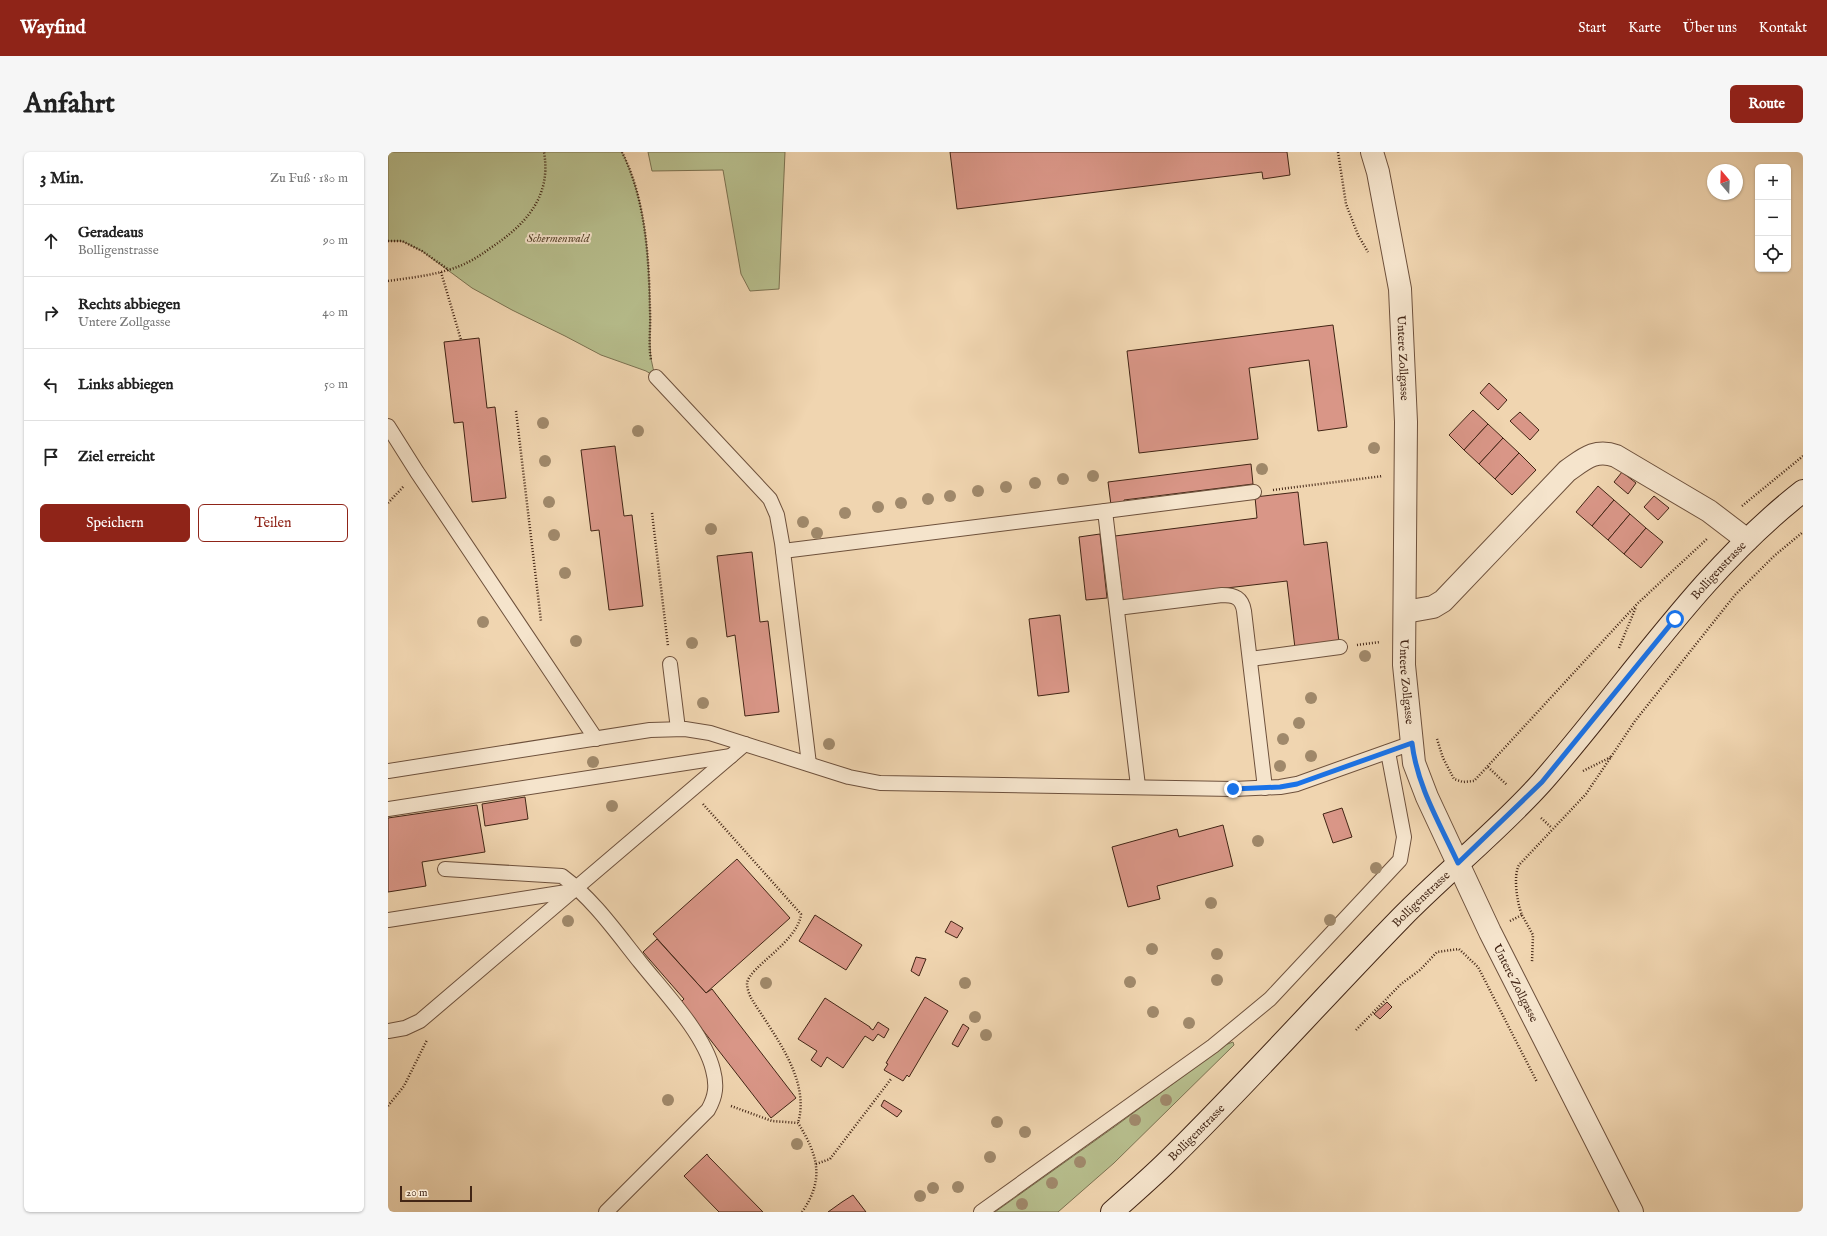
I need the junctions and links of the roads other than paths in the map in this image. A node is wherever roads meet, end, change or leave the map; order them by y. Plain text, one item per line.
1 (1372, 152) edge
2 (656, 377) road end
3 (388, 426) edge
4 (1803, 491) edge
5 (1254, 492) road end
6 (1105, 511) junction
7 (1747, 540) junction
8 (783, 551) junction
9 (1117, 608) junction
10 (1405, 612) junction
11 (1340, 647) road end
12 (1250, 659) junction
13 (670, 664) road end
14 (678, 729) junction
15 (596, 739) junction
16 (1412, 743) junction
17 (745, 744) junction
18 (1388, 752) junction
19 (731, 756) junction
20 (809, 764) junction
21 (388, 771) edge
22 (1138, 786) junction
23 (1265, 788) junction
24 (388, 809) edge
25 (1458, 863) junction
26 (445, 869) dead end
27 (576, 889) junction
28 (388, 920) edge
29 (388, 1031) edge
30 (606, 1212) edge
31 (981, 1212) edge
32 (1112, 1212) edge
33 (1632, 1212) edge

1 - 10 street, Untere Zollgasse
2 - 8 lane
3 - 15 lane
4 - 7 street, Bolligenstrasse
5 - 6 lane
6 - 8 lane
6 - 9 lane
7 - 10 street
7 - 25 street, Bolligenstrasse
8 - 20 lane
9 - 12 lane
9 - 22 lane
10 - 16 street, Untere Zollgasse
11 - 12 lane
12 - 23 lane
13 - 14 lane
14 - 15 lane
14 - 17 lane
15 - 21 lane
16 - 18 lane
16 - 25 street, Untere Zollgasse
17 - 19 lane
17 - 20 lane
18 - 23 lane
18 - 31 lane
19 - 24 lane
19 - 27 lane
20 - 22 lane
22 - 23 lane
25 - 32 street, Bolligenstrasse
25 - 33 street, Untere Zollgasse
26 - 27 lane
27 - 28 lane
27 - 29 lane
27 - 30 lane

